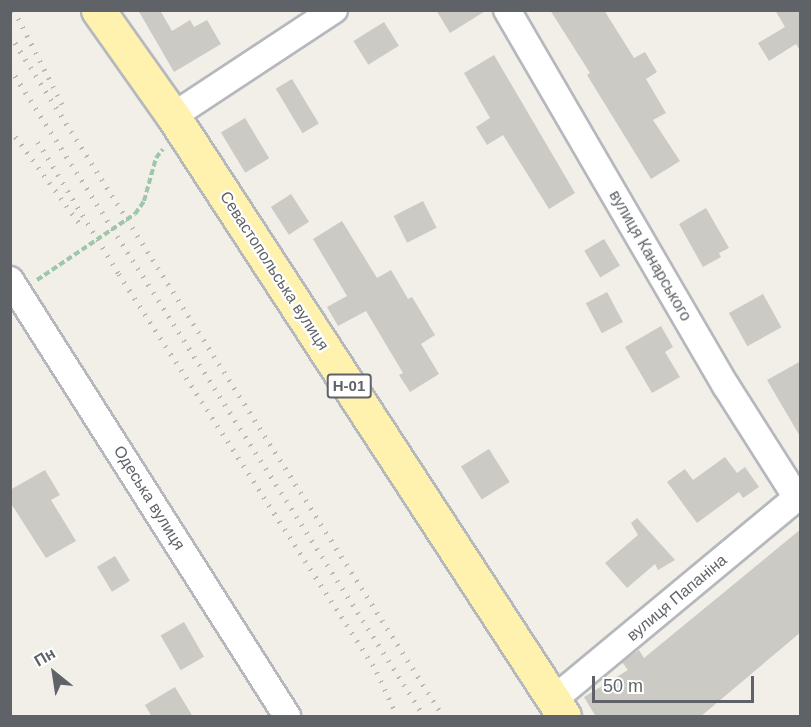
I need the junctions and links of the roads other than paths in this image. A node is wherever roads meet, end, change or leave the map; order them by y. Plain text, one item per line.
1 (98, 10) edge
2 (334, 10) edge
3 (507, 10) edge
4 (173, 116) junction
5 (13, 290) edge
6 (799, 497) edge
7 (558, 708) edge
8 (287, 717) edge

1 - 4 main road, Севастопольська вулиця / Н-01
2 - 4 street
3 - 6 street, вулиця Канарського
4 - 7 main road, Севастопольська вулиця / Н-01
5 - 8 street, Одеська вулиця
6 - 7 street, вулиця Папаніна

